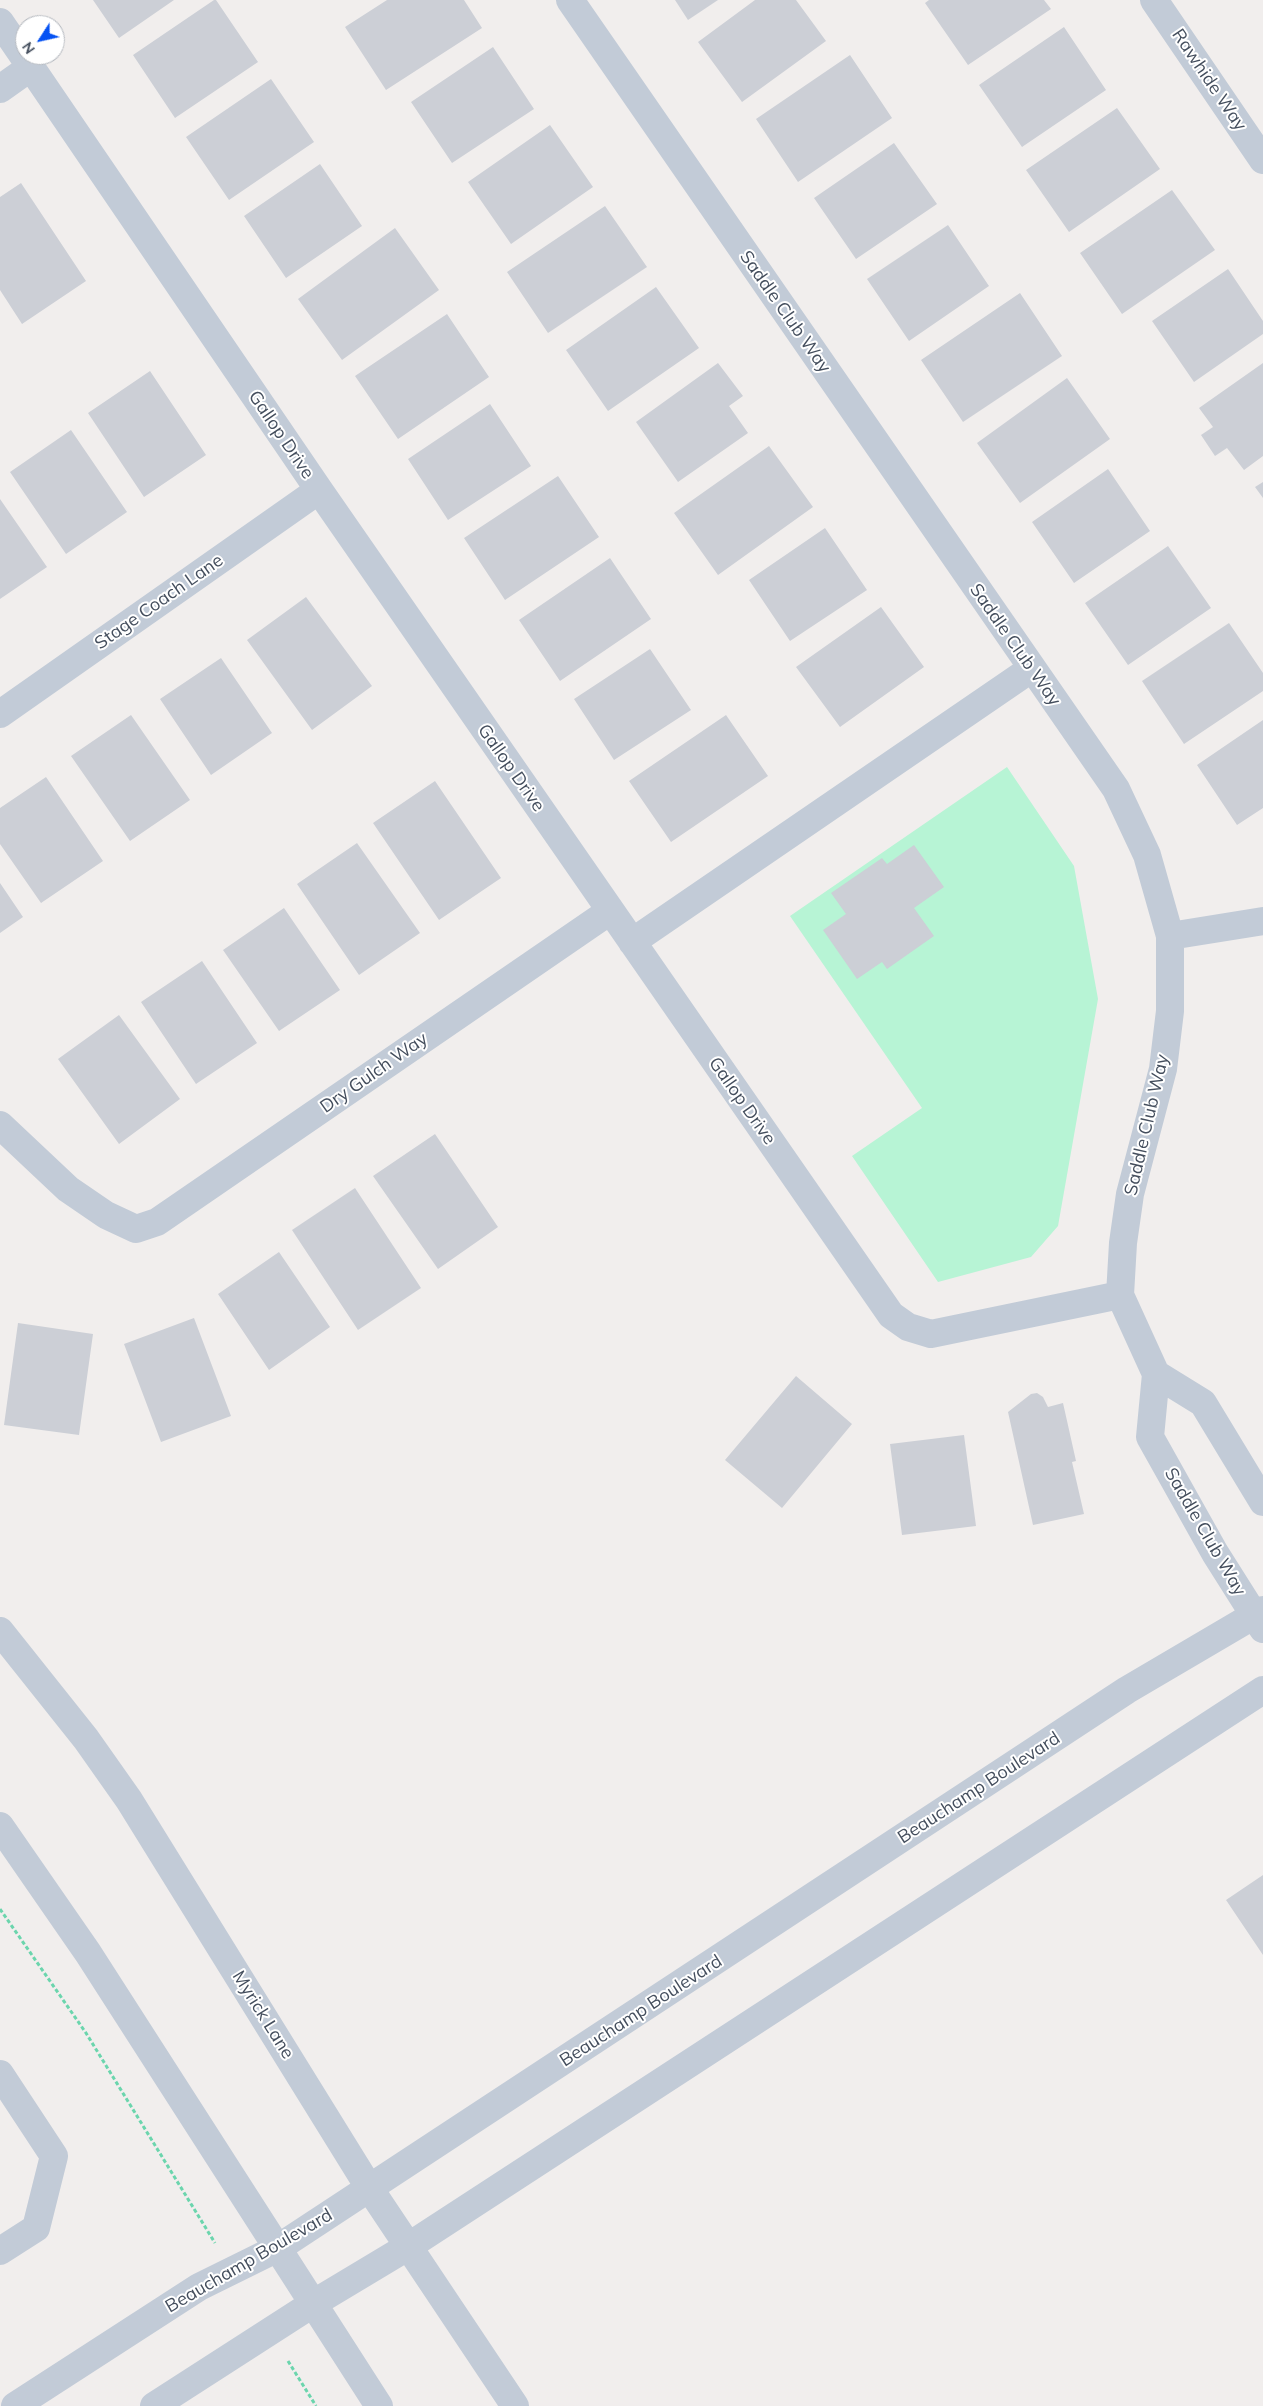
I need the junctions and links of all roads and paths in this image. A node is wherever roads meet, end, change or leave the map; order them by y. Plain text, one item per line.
1 (570, 0) edge
2 (1154, 0) edge
3 (0, 22) edge
4 (31, 67) junction
5 (0, 89) edge
6 (1263, 160) edge
7 (318, 490) junction
8 (1031, 669) junction
9 (0, 714) edge
10 (610, 911) junction
11 (1263, 921) edge
12 (1170, 936) junction
13 (632, 942) junction
14 (0, 1125) edge
15 (1120, 1295) junction
16 (1156, 1374) junction
17 (1263, 1502) edge
18 (1260, 1618) edge
19 (0, 1631) edge
20 (1263, 1690) edge
21 (0, 1826) edge
22 (0, 1909) edge
23 (0, 2074) edge
24 (370, 2189) junction
25 (409, 2246) junction
26 (278, 2248) junction
27 (0, 2251) edge
28 (232, 2271) junction
29 (314, 2303) junction
30 (270, 2331) junction
31 (376, 2400) edge
32 (15, 2406) edge
33 (154, 2406) edge
34 (316, 2406) edge
35 (515, 2406) edge

1 - 8 street, Saddle Club Way
2 - 6 street, Rawhide Way
3 - 4 street, Gallop Drive
4 - 5 street
4 - 7 street, Gallop Drive
7 - 9 street, Stage Coach Lane
7 - 10 street, Gallop Drive
8 - 12 street, Saddle Club Way
8 - 13 street
10 - 13 street, Gallop Drive
10 - 14 street, Dry Gulch Way
11 - 12 street
12 - 15 street, Saddle Club Way
13 - 15 street, Gallop Drive
15 - 16 street, Saddle Club Way
16 - 17 street
16 - 18 street, Saddle Club Way
18 - 24 street, Beauchamp Boulevard
19 - 24 street, Myrick Lane
20 - 25 street
21 - 26 street
22 - 28 path
23 - 27 street
24 - 25 street, Myrick Lane
24 - 26 street, Beauchamp Boulevard
25 - 29 street
25 - 35 street, Myrick Lane
26 - 28 street, Beauchamp Boulevard
26 - 29 street
28 - 32 street, Beauchamp Boulevard
29 - 30 street
29 - 31 street
30 - 33 street
30 - 34 path

